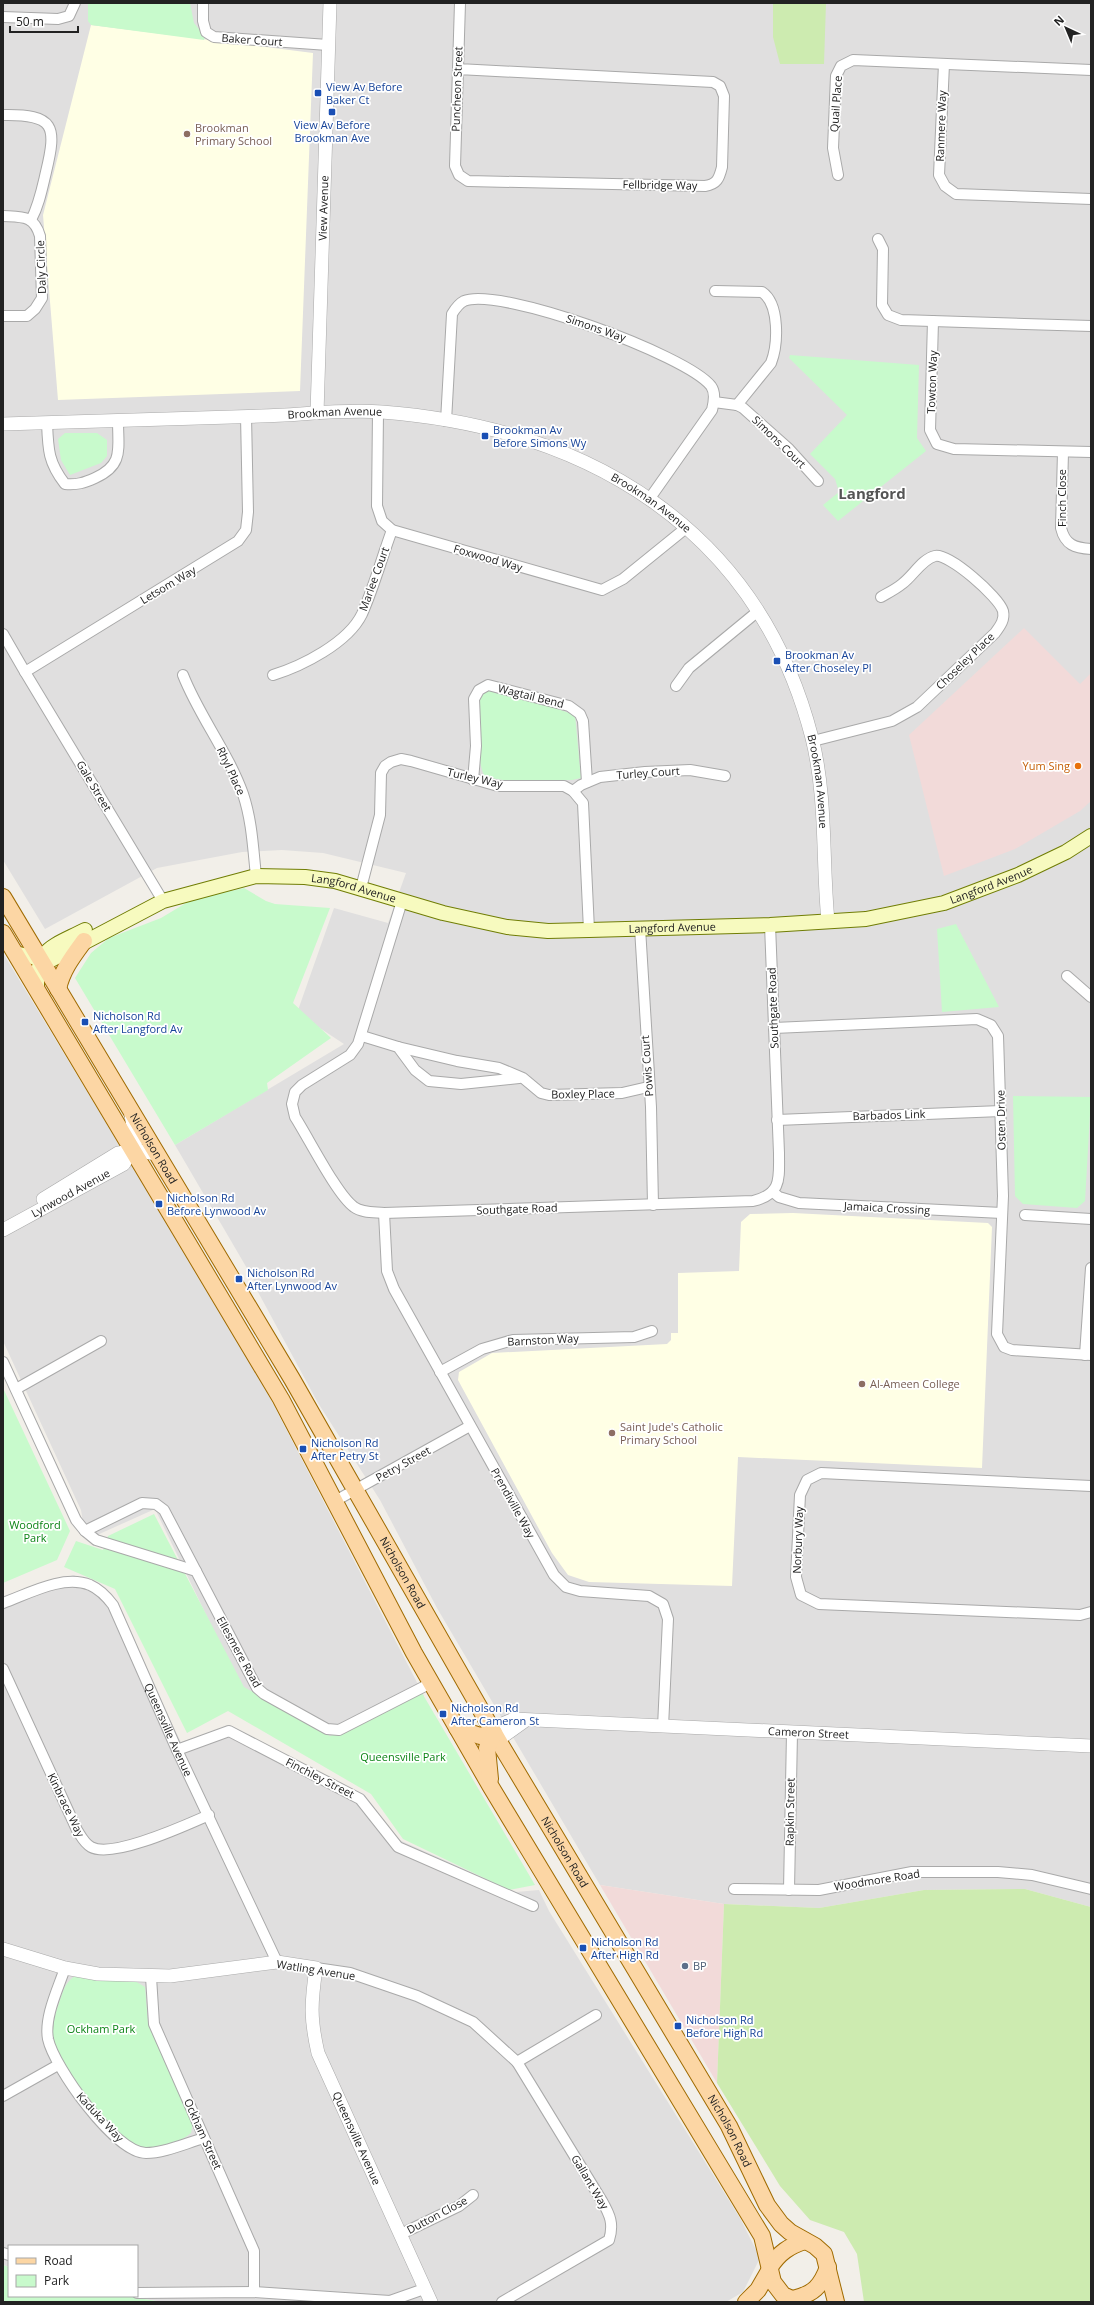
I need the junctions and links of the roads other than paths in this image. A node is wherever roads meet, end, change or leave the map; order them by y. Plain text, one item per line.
1 (75, 3) edge
2 (203, 3) edge
3 (330, 3) edge
4 (460, 3) edge
5 (3, 17) edge
6 (328, 44) junction
7 (944, 64) junction
8 (458, 69) junction
9 (1091, 70) edge
10 (3, 114) edge
11 (459, 175) joint
12 (838, 175) dead end
13 (1091, 199) edge
14 (3, 216) edge
15 (31, 220) junction
16 (878, 239) dead end
17 (715, 291) dead end
18 (3, 316) edge
19 (934, 321) junction
20 (1091, 326) edge
21 (714, 402) junction
22 (737, 404) junction
23 (378, 412) junction
24 (317, 413) junction
25 (246, 416) junction
26 (118, 421) junction
27 (446, 421) junction
28 (47, 422) junction
29 (3, 424) edge
30 (1063, 452) junction
31 (1091, 452) edge
32 (818, 481) dead end
33 (650, 498) junction
34 (686, 528) junction
35 (392, 530) junction
36 (1091, 549) edge
37 (881, 597) dead end
38 (757, 612) junction
39 (3, 634) edge
40 (25, 672) junction
41 (183, 674) dead end
42 (273, 675) dead end
43 (676, 686) dead end
44 (813, 741) junction
45 (725, 776) dead end
46 (474, 780) junction
47 (587, 782) junction
48 (573, 790) junction
49 (1091, 836) edge
50 (249, 876) junction
51 (361, 888) junction
52 (3, 897) edge
53 (161, 897) junction
54 (402, 901) junction
55 (828, 921) junction
56 (770, 925) junction
57 (640, 928) junction
58 (589, 930) junction
59 (3, 933) edge
60 (84, 941) junction
61 (15, 953) junction
62 (40, 960) junction
63 (1067, 976) dead end
64 (58, 989) junction
65 (37, 990) junction
66 (1091, 997) edge
67 (774, 1028) junction
68 (362, 1036) junction
69 (398, 1046) junction
70 (523, 1078) junction
71 (648, 1087) junction
72 (128, 1106) junction
73 (1001, 1110) junction
74 (777, 1120) junction
75 (133, 1150) junction
76 (157, 1154) junction
77 (774, 1192) junction
78 (653, 1205) junction
79 (384, 1212) junction
80 (1002, 1213) junction
81 (1024, 1215) dead end
82 (1091, 1219) edge
83 (3, 1220) edge
84 (3, 1230) edge
85 (1091, 1268) edge
86 (652, 1331) dead end
87 (101, 1341) dead end
88 (1088, 1355) edge
89 (3, 1362) edge
90 (440, 1372) junction
91 (16, 1389) junction
92 (470, 1426) junction
93 (1091, 1486) edge
94 (356, 1490) junction
95 (335, 1501) junction
96 (85, 1531) junction
97 (196, 1571) junction
98 (3, 1602) edge
99 (1091, 1612) edge
100 (3, 1669) edge
101 (431, 1683) junction
102 (663, 1727) junction
103 (457, 1728) junction
104 (494, 1733) junction
105 (792, 1733) junction
106 (1091, 1746) edge
107 (178, 1750) junction
108 (491, 1786) junction
109 (209, 1815) junction
110 (734, 1889) dead end
111 (1091, 1889) edge
112 (789, 1890) junction
113 (533, 1906) dead end
114 (3, 1949) edge
115 (277, 1962) junction
116 (65, 1968) junction
117 (316, 1968) junction
118 (151, 1977) junction
119 (596, 2015) dead end
120 (517, 2062) junction
121 (58, 2065) junction
122 (3, 2096) edge
123 (204, 2138) junction
124 (473, 2196) dead end
125 (401, 2234) junction
126 (805, 2241) junction
127 (828, 2267) junction
128 (770, 2269) junction
129 (424, 2289) junction
130 (254, 2292) junction
131 (138, 2293) edge
132 (792, 2301) edge
133 (431, 2302) edge
134 (502, 2302) edge
135 (746, 2302) edge
136 (836, 2302) edge

1 - 5 street
2 - 6 street, Baker Court
3 - 6 street, View Avenue
4 - 8 street, Puncheon Street
6 - 24 street, View Avenue
7 - 9 street
7 - 12 street, Quail Place
7 - 13 street, Ranmere Way
8 - 11 street, Puncheon Street
8 - 11 street, Fellbridge Way
10 - 15 street
14 - 15 street
15 - 18 street, Daly Circle
16 - 19 street
17 - 22 street
19 - 20 street
19 - 30 street, Towton Way
21 - 22 street
21 - 27 street, Simons Way
21 - 33 street
22 - 32 street, Simons Court
23 - 24 street, Brookman Avenue
23 - 27 street, Brookman Avenue
23 - 35 street
24 - 25 street, Brookman Avenue
25 - 26 street, Brookman Avenue
25 - 40 street, Letsom Way
26 - 28 street, Brookman Avenue
26 - 28 street
27 - 33 street, Brookman Avenue
28 - 29 street, Brookman Avenue
30 - 31 street, Towton Way
30 - 36 street, Finch Close
33 - 34 street, Brookman Avenue
34 - 35 street, Foxwood Way
34 - 38 street, Brookman Avenue
35 - 42 street, Marlee Court
37 - 44 street, Choseley Place
38 - 43 street
38 - 44 street, Brookman Avenue
39 - 40 street
40 - 53 street, Gale Street
41 - 50 street, Rhyl Place
44 - 55 street, Brookman Avenue
45 - 47 street, Turley Court
46 - 47 street, Wagtail Bend
46 - 48 street, Turley Way
46 - 51 street, Turley Way
47 - 48 street, Turley Court
48 - 58 street
49 - 55 main road, Langford Avenue
50 - 51 main road, Langford Avenue
50 - 53 main road, Langford Avenue
51 - 54 main road, Langford Avenue
52 - 62 main road, Nicholson Road
53 - 60 main road, Langford Avenue
53 - 62 main road, Langford Avenue
54 - 58 main road, Langford Avenue
54 - 68 street, Southgate Road
55 - 56 main road, Langford Avenue
56 - 57 main road, Langford Avenue
56 - 67 street, Southgate Road
57 - 58 main road, Langford Avenue
57 - 71 street, Powis Court
59 - 61 main road, Nicholson Road
60 - 62 main road, Langford Avenue
60 - 64 main road
61 - 62 main road, Langford Avenue
61 - 65 main road, Nicholson Road
62 - 64 main road, Nicholson Road
62 - 65 main road
63 - 66 street
64 - 72 main road, Nicholson Road
65 - 75 main road, Nicholson Road
67 - 73 street, Osten Drive
67 - 74 street, Southgate Road
68 - 69 street, Boxley Place
68 - 79 street, Southgate Road
69 - 70 street, Boxley Place
69 - 70 street
70 - 71 street, Boxley Place
71 - 78 street, Powis Court
72 - 75 street
72 - 76 main road, Nicholson Road
73 - 74 street, Barbados Link
73 - 80 street, Osten Drive
74 - 77 street, Southgate Road
75 - 76 street, Lynwood Avenue
75 - 83 street, Lynwood Avenue
75 - 84 street, Lynwood Avenue
75 - 95 main road, Nicholson Road
76 - 94 main road, Nicholson Road
77 - 78 street, Southgate Road
77 - 80 street, Jamaica Crossing
78 - 79 street, Southgate Road
79 - 90 street, Prendiville Way
80 - 88 street, Osten Drive
81 - 82 street
85 - 88 street
86 - 90 street, Barnston Way
87 - 91 street
89 - 91 street
90 - 92 street, Prendiville Way
91 - 96 street
92 - 94 street, Petry Street
92 - 102 street, Prendiville Way
93 - 99 street, Norbury Way
94 - 95 street, Petry Street
94 - 104 main road, Nicholson Road
95 - 101 main road, Nicholson Road
96 - 97 street
96 - 97 street, Ellesmere Road
97 - 101 street, Ellesmere Road
98 - 107 street, Queensville Avenue
100 - 109 street, Kinbrace Way
101 - 103 main road, Nicholson Road
102 - 104 street, Cameron Street
102 - 105 street, Cameron Street
103 - 104 main road
103 - 108 main road, Nicholson Road
104 - 108 main road
104 - 126 main road, Nicholson Road
105 - 106 street, Cameron Street
105 - 112 street, Rapkin Street
107 - 109 street, Queensville Avenue
107 - 113 street, Finchley Street
108 - 128 main road, Nicholson Road
109 - 115 street, Queensville Avenue
110 - 112 street, Woodmore Road
111 - 112 street, Woodmore Road
114 - 116 street, Watling Avenue
115 - 117 street, Watling Avenue
115 - 118 street, Watling Avenue
116 - 118 street, Watling Avenue
116 - 121 street, Kaduka Way
117 - 120 street, Watling Avenue
117 - 125 street, Queensville Avenue
118 - 123 street, Ockham Street
119 - 120 street
120 - 134 street, Gallant Way
121 - 122 street
121 - 123 street, Kaduka Way
123 - 130 street, Ockham Street
124 - 125 street, Dutton Close
125 - 129 street, Queensville Avenue
126 - 127 main road, Nicholson Road
126 - 128 main road
127 - 132 main road, Nicholson Road
127 - 136 main road, Nicholson Road
128 - 132 main road, Nicholson Road
128 - 135 main road
129 - 130 street
129 - 133 street, Queensville Avenue
130 - 131 street

